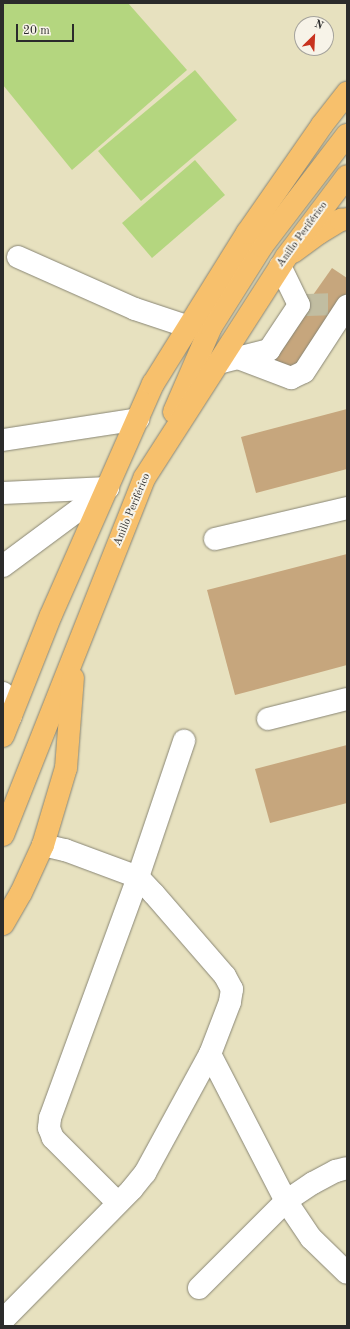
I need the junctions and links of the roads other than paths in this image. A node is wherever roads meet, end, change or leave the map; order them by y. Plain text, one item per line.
1 (347, 93) edge
2 (347, 135) edge
3 (347, 176) edge
4 (347, 219) edge
5 (18, 257) dead end
6 (283, 262) junction
7 (344, 304) edge
8 (189, 327) junction
9 (228, 360) junction
10 (138, 419) junction
11 (3, 440) edge
12 (145, 477) junction
13 (108, 488) junction
14 (3, 493) edge
15 (347, 508) edge
16 (215, 539) dead end
17 (3, 566) edge
18 (74, 658) junction
19 (3, 693) edge
20 (347, 699) edge
21 (11, 717) junction
22 (268, 719) dead end
23 (3, 736) edge
24 (184, 740) dead end
25 (3, 835) edge
26 (43, 845) junction
27 (138, 878) junction
28 (3, 924) edge
29 (210, 1054) junction
30 (347, 1168) edge
31 (286, 1201) junction
32 (117, 1202) junction
33 (347, 1273) edge
34 (199, 1288) dead end
35 (4, 1318) dead end

1 - 8 main road
2 - 12 main road
3 - 6 main road, Anillo Periférico
4 - 6 main road
5 - 8 street
6 - 9 main road, Anillo Periférico
6 - 9 street
7 - 9 street
8 - 10 main road
9 - 12 main road, Anillo Periférico
10 - 11 street
10 - 13 main road
12 - 18 main road, Anillo Periférico
13 - 14 street
13 - 17 street
13 - 21 main road
15 - 16 street
18 - 25 main road, Anillo Periférico
18 - 26 main road
19 - 21 street
20 - 22 street
21 - 23 main road
24 - 27 street
26 - 27 street
26 - 28 main road
27 - 29 street
27 - 32 street
29 - 31 street
29 - 32 street
30 - 31 street
31 - 33 street
31 - 34 street
32 - 35 street

